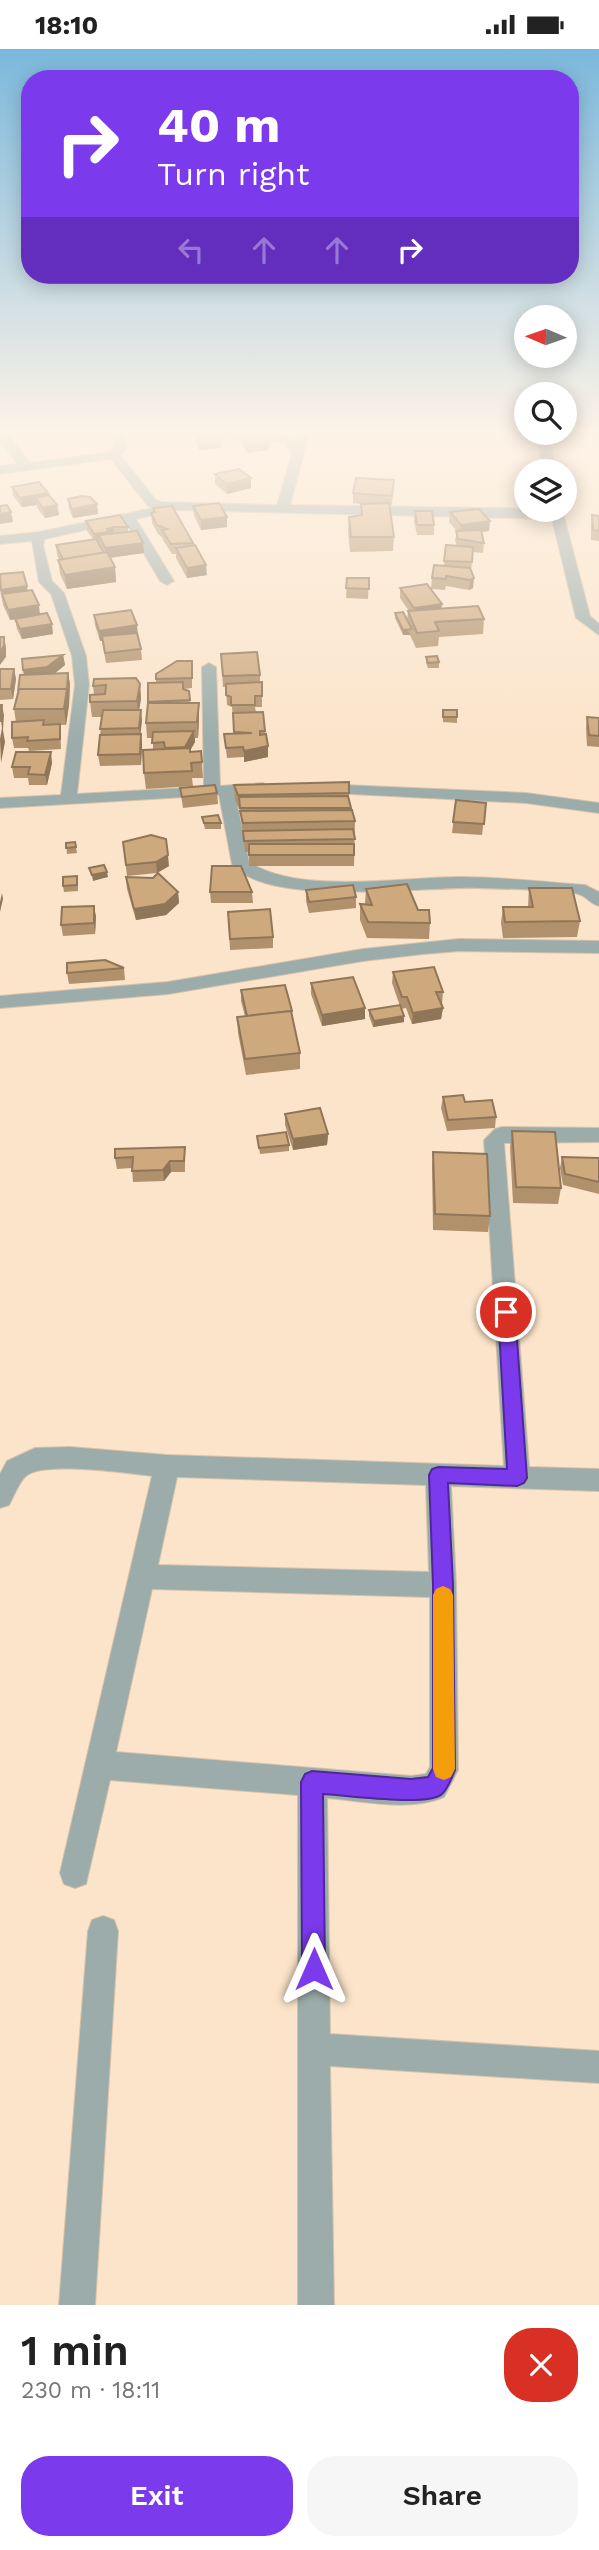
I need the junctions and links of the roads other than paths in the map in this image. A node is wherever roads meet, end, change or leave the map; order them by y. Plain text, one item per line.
1 (51, 533) edge
2 (138, 533) edge
3 (562, 533) edge
4 (38, 536) junction
5 (0, 540) edge
6 (167, 581) dead end
7 (599, 631) edge
8 (209, 667) dead end
9 (276, 789) edge
10 (301, 789) edge
11 (219, 790) junction
12 (68, 800) junction
13 (0, 803) edge
14 (599, 808) edge
15 (599, 901) edge
16 (599, 947) edge
17 (0, 1002) edge
18 (599, 1135) edge
19 (167, 1466) junction
20 (438, 1475) junction
21 (517, 1478) junction
22 (599, 1480) edge
23 (0, 1497) edge
24 (142, 1577) junction
25 (443, 1585) junction
26 (99, 1765) junction
27 (312, 1782) junction
28 (75, 1873) dead end
29 (103, 1931) dead end
30 (314, 2049) junction
31 (599, 2067) edge
32 (77, 2305) edge
33 (316, 2305) edge

1 - 4 street
2 - 6 street
3 - 7 street
4 - 5 street
4 - 12 street
8 - 11 street
9 - 11 street
10 - 14 street
11 - 12 street
11 - 15 street
12 - 13 street
16 - 17 street
18 - 21 street
19 - 20 street
19 - 23 street
19 - 24 street
20 - 21 street
20 - 25 street
21 - 22 street
24 - 25 street
24 - 26 street
25 - 27 street
26 - 27 street
26 - 28 street
27 - 30 street
29 - 32 street
30 - 31 street
30 - 33 street

